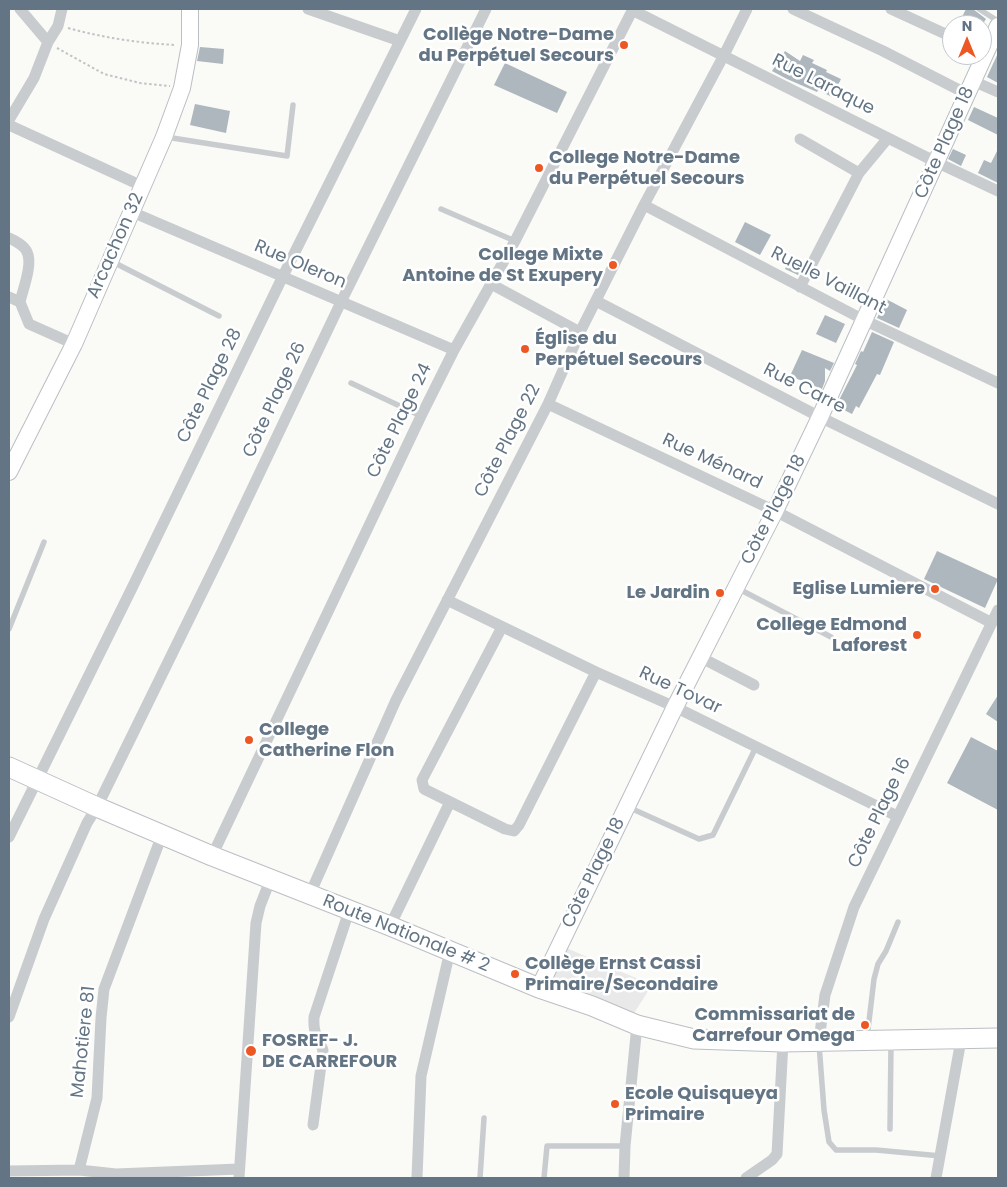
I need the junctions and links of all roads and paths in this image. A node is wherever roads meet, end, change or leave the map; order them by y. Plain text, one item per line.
1 (20, 9) edge
2 (62, 9) edge
3 (190, 9) edge
4 (308, 9) edge
5 (416, 9) edge
6 (486, 9) edge
7 (747, 9) edge
8 (793, 9) edge
9 (891, 9) edge
10 (979, 9) edge
11 (633, 10) edge
12 (998, 21) edge
13 (58, 26) junction
14 (998, 26) edge
15 (942, 32) edge
16 (992, 37) edge
17 (400, 41) junction
18 (48, 42) junction
19 (190, 45) junction
20 (724, 55) junction
21 (979, 65) edge
22 (970, 87) junction
23 (182, 88) junction
24 (998, 92) edge
25 (293, 105) dead end
26 (9, 120) edge
27 (9, 125) edge
28 (164, 137) junction
29 (888, 138) junction
30 (800, 139) dead end
31 (936, 162) junction
32 (858, 173) junction
33 (142, 186) junction
34 (998, 191) edge
35 (644, 205) junction
36 (441, 209) dead end
37 (132, 212) junction
38 (9, 238) edge
39 (515, 241) junction
40 (109, 260) junction
41 (283, 276) junction
42 (491, 284) junction
43 (800, 287) junction
44 (14, 299) edge
45 (596, 301) junction
46 (342, 302) junction
47 (219, 316) dead end
48 (864, 320) junction
49 (580, 332) junction
50 (74, 344) junction
51 (454, 350) junction
52 (351, 383) dead end
53 (998, 383) edge
54 (548, 404) junction
55 (421, 416) junction
56 (820, 417) junction
57 (13, 454) edge
58 (9, 472) edge
59 (998, 504) edge
60 (775, 511) junction
61 (44, 542) dead end
62 (735, 586) junction
63 (446, 600) junction
64 (998, 610) edge
65 (992, 623) junction
66 (502, 627) junction
67 (9, 629) edge
68 (831, 637) dead end
69 (700, 657) junction
70 (596, 672) junction
71 (754, 685) dead end
72 (675, 707) junction
73 (756, 747) junction
74 (9, 767) edge
75 (37, 779) junction
76 (450, 802) junction
77 (626, 806) junction
78 (97, 807) junction
79 (897, 816) junction
80 (162, 835) junction
81 (9, 837) edge
82 (212, 856) junction
83 (271, 878) junction
84 (310, 894) junction
85 (349, 911) junction
86 (898, 922) dead end
87 (390, 926) junction
88 (450, 951) junction
89 (538, 988) junction
90 (9, 1017) edge
91 (638, 1025) junction
92 (998, 1038) edge
93 (867, 1040) junction
94 (891, 1040) junction
95 (960, 1040) junction
96 (819, 1041) junction
97 (783, 1042) junction
98 (484, 1118) dead end
99 (313, 1125) dead end
100 (890, 1129) dead end
101 (625, 1146) junction
102 (941, 1156) junction
103 (79, 1170) junction
104 (9, 1171) edge
105 (239, 1173) edge
106 (30, 1174) edge
107 (172, 1175) edge
108 (116, 1176) edge
109 (417, 1178) edge
110 (480, 1178) edge
111 (544, 1178) edge
112 (624, 1178) edge
113 (746, 1178) edge
114 (936, 1178) edge

1 - 18 street
2 - 13 street
3 - 19 street, Arcachon 32
4 - 17 street
5 - 17 street, Côte Plage 28
6 - 46 street, Côte Plage 26
7 - 20 street, Côte Plage 22
8 - 22 street
9 - 15 street
10 - 12 lane
11 - 20 street, Rue Laraque
11 - 39 street, Côte Plage 24
13 - 18 street
13 - 19 path
14 - 16 street, Côte Plage 18
17 - 41 street, Côte Plage 28
18 - 23 path
18 - 26 street
19 - 23 street, Arcachon 32
20 - 29 street, Rue Laraque
20 - 35 street, Côte Plage 22
21 - 22 street, Côte Plage 18
22 - 24 street
22 - 31 street, Côte Plage 18
23 - 28 street, Arcachon 32
25 - 28 lane
27 - 33 street
28 - 33 street, Arcachon 32
29 - 31 street, Rue Laraque
29 - 32 street
30 - 32 street
31 - 34 street, Rue Laraque
31 - 48 street, Côte Plage 18
32 - 43 street
33 - 37 street, Arcachon 32
35 - 43 street, Ruelle Vaillant
35 - 45 street, Côte Plage 22
36 - 39 lane
37 - 40 street, Arcachon 32
37 - 41 street, Rue Oleron
38 - 44 street
39 - 42 street, Côte Plage 24
40 - 47 lane
40 - 50 street, Arcachon 32
41 - 46 street, Rue Oleron
41 - 75 street, Côte Plage 28
42 - 49 street
42 - 51 street, Côte Plage 24
43 - 48 street, Ruelle Vaillant
44 - 50 street
45 - 49 street, Côte Plage 22
45 - 56 street, Rue Carre
46 - 51 street, Rue Oleron
46 - 78 street, Côte Plage 26
48 - 53 street, Ruelle Vaillant
48 - 56 street, Côte Plage 18
49 - 54 street, Côte Plage 22
50 - 57 street, Arcachon 32
51 - 55 street, Côte Plage 24
52 - 55 lane
54 - 60 street, Rue Ménard
54 - 63 street, Côte Plage 22
55 - 82 street, Côte Plage 24
56 - 59 street, Rue Carre
56 - 60 street, Côte Plage 18
57 - 58 street, Arcachon 32
60 - 62 street, Côte Plage 18
60 - 65 street, Rue Ménard
61 - 67 lane
62 - 68 lane
62 - 69 street, Côte Plage 18
63 - 66 street, Rue Tovar
63 - 84 street, Côte Plage 22
64 - 65 street, Côte Plage 16
65 - 79 street, Côte Plage 16
66 - 70 street, Rue Tovar
66 - 76 street
69 - 71 street
69 - 72 street, Côte Plage 18
70 - 72 street, Rue Tovar
70 - 76 street
72 - 73 street, Rue Tovar
72 - 77 street, Côte Plage 18
73 - 77 lane
73 - 79 street, Rue Tovar
74 - 75 main road, Route Nationale # 2
75 - 78 main road, Route Nationale # 2
75 - 81 street, Côte Plage 28
76 - 87 street
77 - 89 street, Côte Plage 18
78 - 80 main road, Route Nationale # 2
78 - 90 street, Côte Plage 26
79 - 96 street, Côte Plage 16
80 - 82 main road, Route Nationale # 2
80 - 103 street, Mahotiere 81
82 - 83 main road, Route Nationale # 2
83 - 84 main road, Route Nationale # 2
83 - 105 street
84 - 85 main road, Route Nationale # 2
85 - 87 main road, Route Nationale # 2
85 - 99 street
86 - 93 lane
87 - 88 main road, Route Nationale # 2
88 - 89 main road, Route Nationale # 2
88 - 109 street
89 - 91 main road, Route Nationale # 2
91 - 97 main road, Route Nationale # 2
91 - 101 street
92 - 95 main road, Route Nationale # 2
93 - 94 main road, Route Nationale # 2
93 - 96 main road, Route Nationale # 2
94 - 95 main road, Route Nationale # 2
94 - 100 lane
95 - 102 street
96 - 97 main road, Route Nationale # 2
96 - 102 lane
97 - 113 street
98 - 110 lane
101 - 111 lane
101 - 112 street
102 - 114 street
103 - 106 street
103 - 108 street
104 - 106 street
105 - 107 street
107 - 108 street

